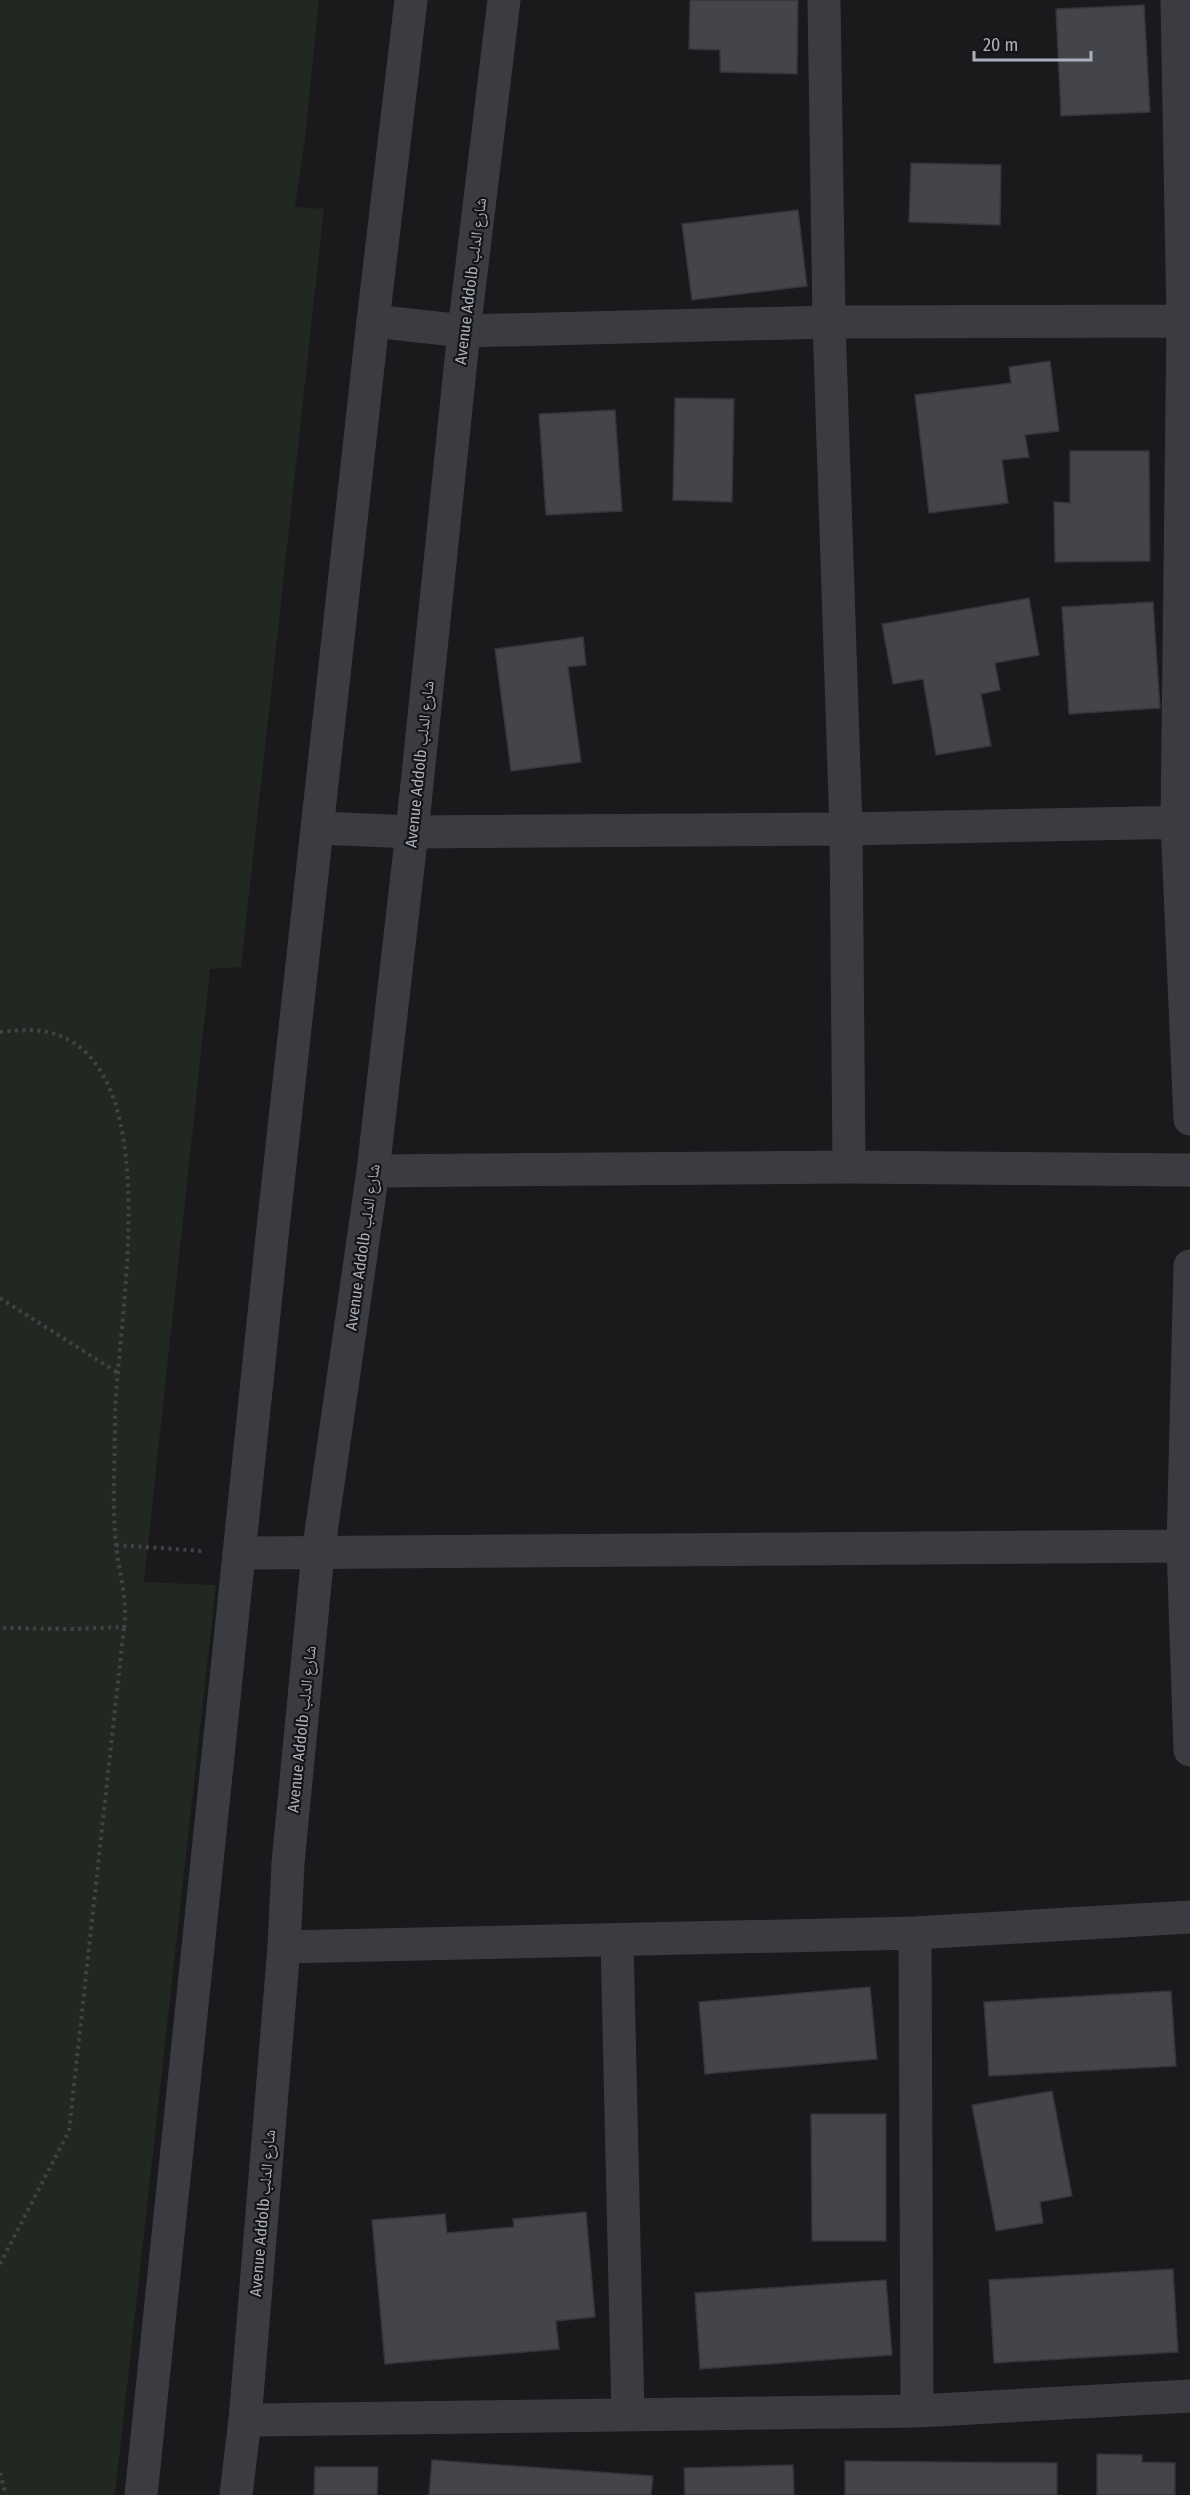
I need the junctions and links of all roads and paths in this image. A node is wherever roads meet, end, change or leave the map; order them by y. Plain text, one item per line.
1 (411, 0) edge
2 (504, 0) edge
3 (824, 0) edge
4 (1177, 0) edge
5 (373, 321) junction
6 (1186, 321) edge
7 (829, 322) junction
8 (464, 331) junction
9 (1183, 822) edge
10 (318, 828) junction
11 (846, 829) junction
12 (412, 832) junction
13 (0, 1032) edge
14 (1190, 1119) edge
15 (849, 1167) junction
16 (1190, 1170) edge
17 (374, 1171) junction
18 (1190, 1266) edge
19 (0, 1298) edge
20 (118, 1373) junction
21 (116, 1545) junction
22 (1187, 1546) edge
23 (318, 1552) junction
24 (239, 1553) junction
25 (124, 1627) junction
26 (0, 1628) edge
27 (1190, 1750) edge
28 (1190, 1917) edge
29 (915, 1933) junction
30 (617, 1940) junction
31 (284, 1947) junction
32 (0, 2264) edge
33 (1190, 2396) edge
34 (917, 2411) junction
35 (628, 2415) junction
36 (245, 2420) junction
37 (0, 2473) edge
38 (6, 2495) edge
39 (141, 2495) edge
40 (236, 2495) edge

1 - 5 street
2 - 8 street, Avenue Addolb شارع الدلب
3 - 7 street
4 - 6 street
5 - 8 street
5 - 10 street
6 - 7 street
6 - 9 street
7 - 8 street
7 - 11 street
8 - 12 street, Avenue Addolb شارع الدلب
9 - 11 street
9 - 14 street
10 - 12 street
10 - 24 street
11 - 12 street
11 - 15 street
12 - 17 street, Avenue Addolb شارع الدلب
13 - 20 path
15 - 16 street
15 - 17 street
17 - 23 street, Avenue Addolb شارع الدلب
18 - 22 street
19 - 20 path
20 - 21 path
21 - 24 path
21 - 25 path
22 - 23 street
22 - 27 street
23 - 24 street
23 - 31 street, Avenue Addolb شارع الدلب
24 - 39 street
25 - 26 path
25 - 32 path
28 - 29 street
29 - 30 street
29 - 34 street
30 - 31 street
30 - 35 street
31 - 36 street, Avenue Addolb شارع الدلب
33 - 34 street
34 - 35 street
35 - 36 street
36 - 40 street, Avenue Addolb شارع الدلب
37 - 38 path

